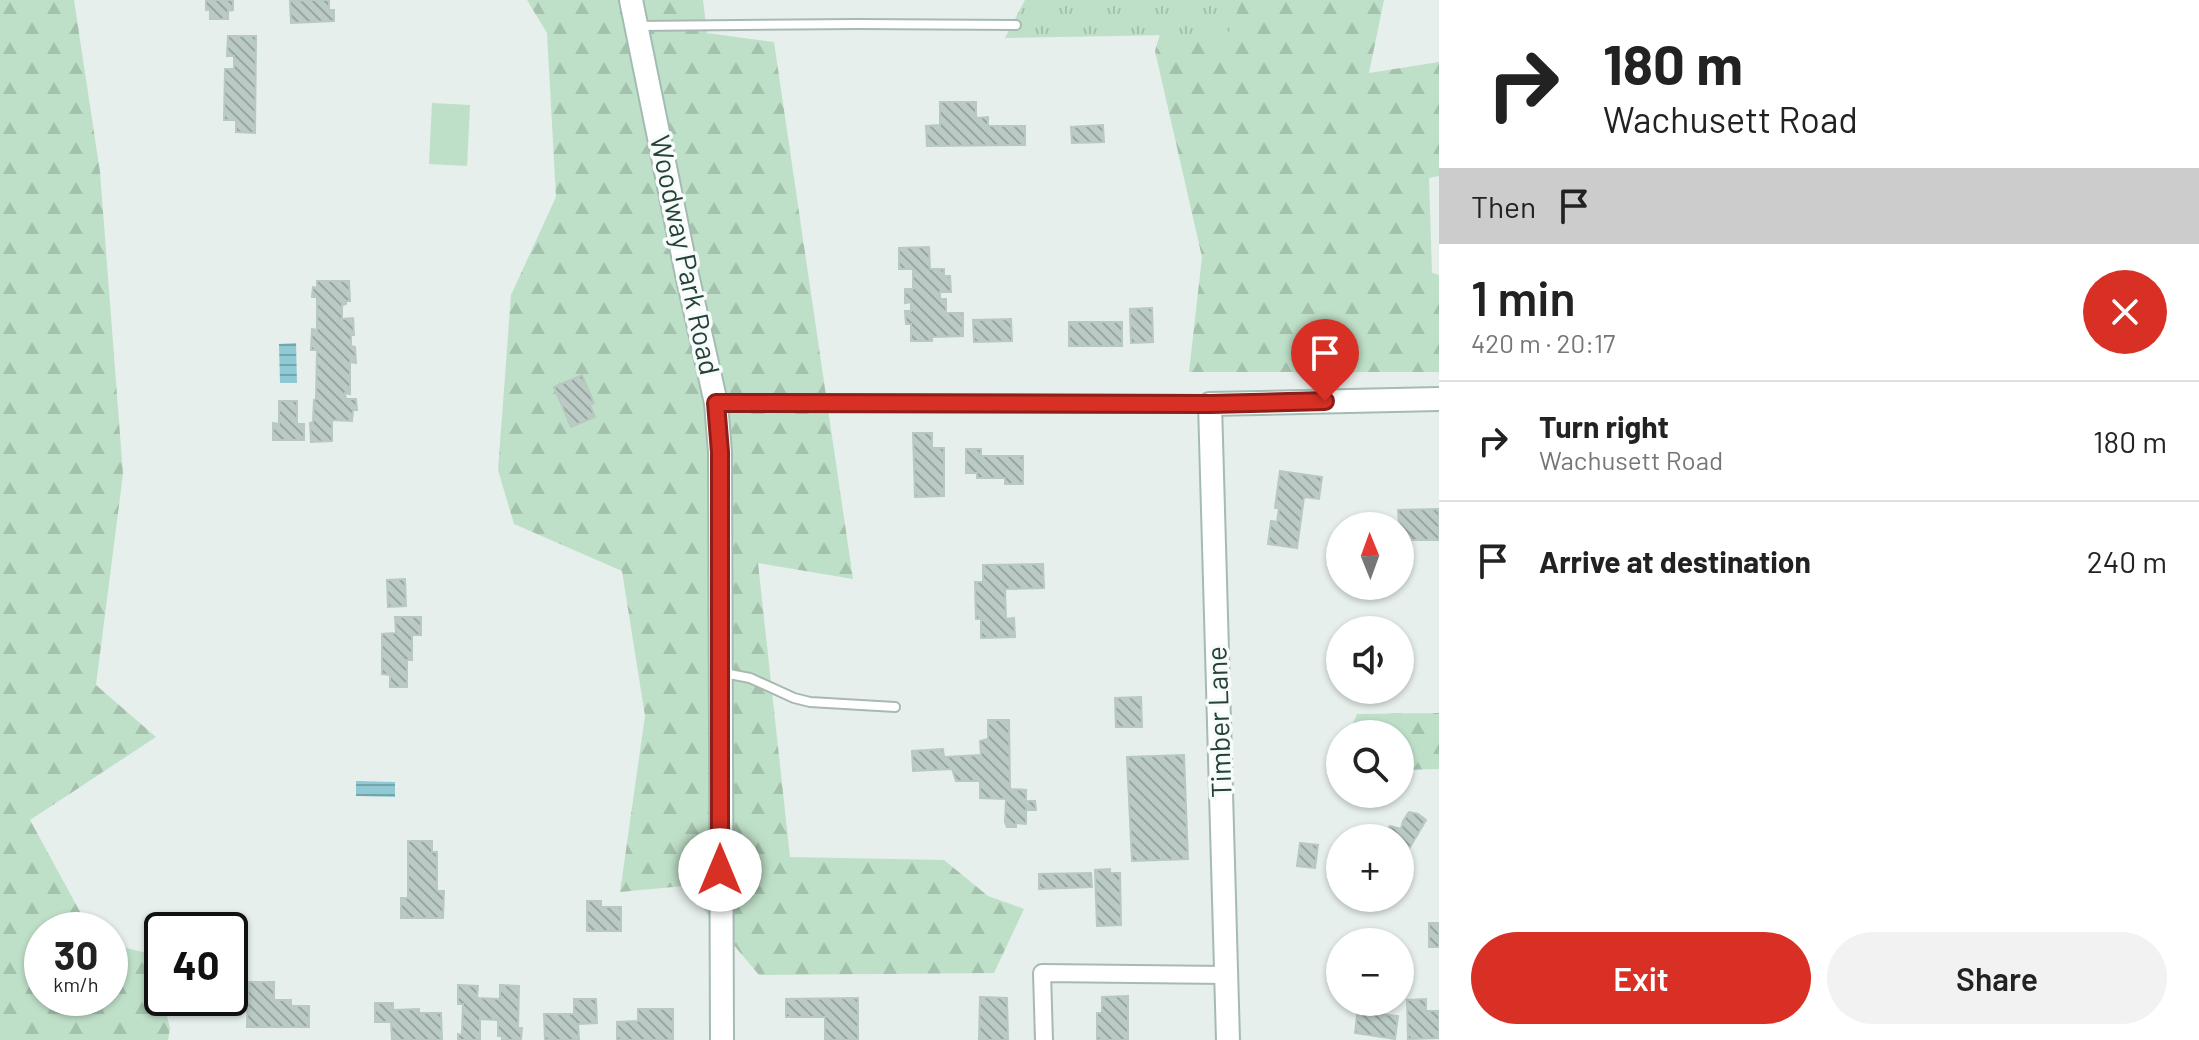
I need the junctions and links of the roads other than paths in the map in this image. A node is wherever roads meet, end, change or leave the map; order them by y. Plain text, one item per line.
1 (631, 0) edge
2 (1016, 25) dead end
3 (636, 26) junction
4 (1439, 399) edge
5 (716, 403) junction
6 (1210, 404) junction
7 (720, 672) junction
8 (895, 707) dead end
9 (1226, 975) junction
10 (722, 1040) edge
11 (1044, 1040) edge
12 (1228, 1040) edge

1 - 3 street, Woodway Park Road
2 - 3 lane
3 - 5 street, Woodway Park Road
4 - 6 street
5 - 6 street
5 - 7 street, Woodway Park Road
6 - 9 street, Timber Lane
7 - 8 lane
7 - 10 street, Woodway Park Road
9 - 11 street
9 - 12 street, Timber Lane

